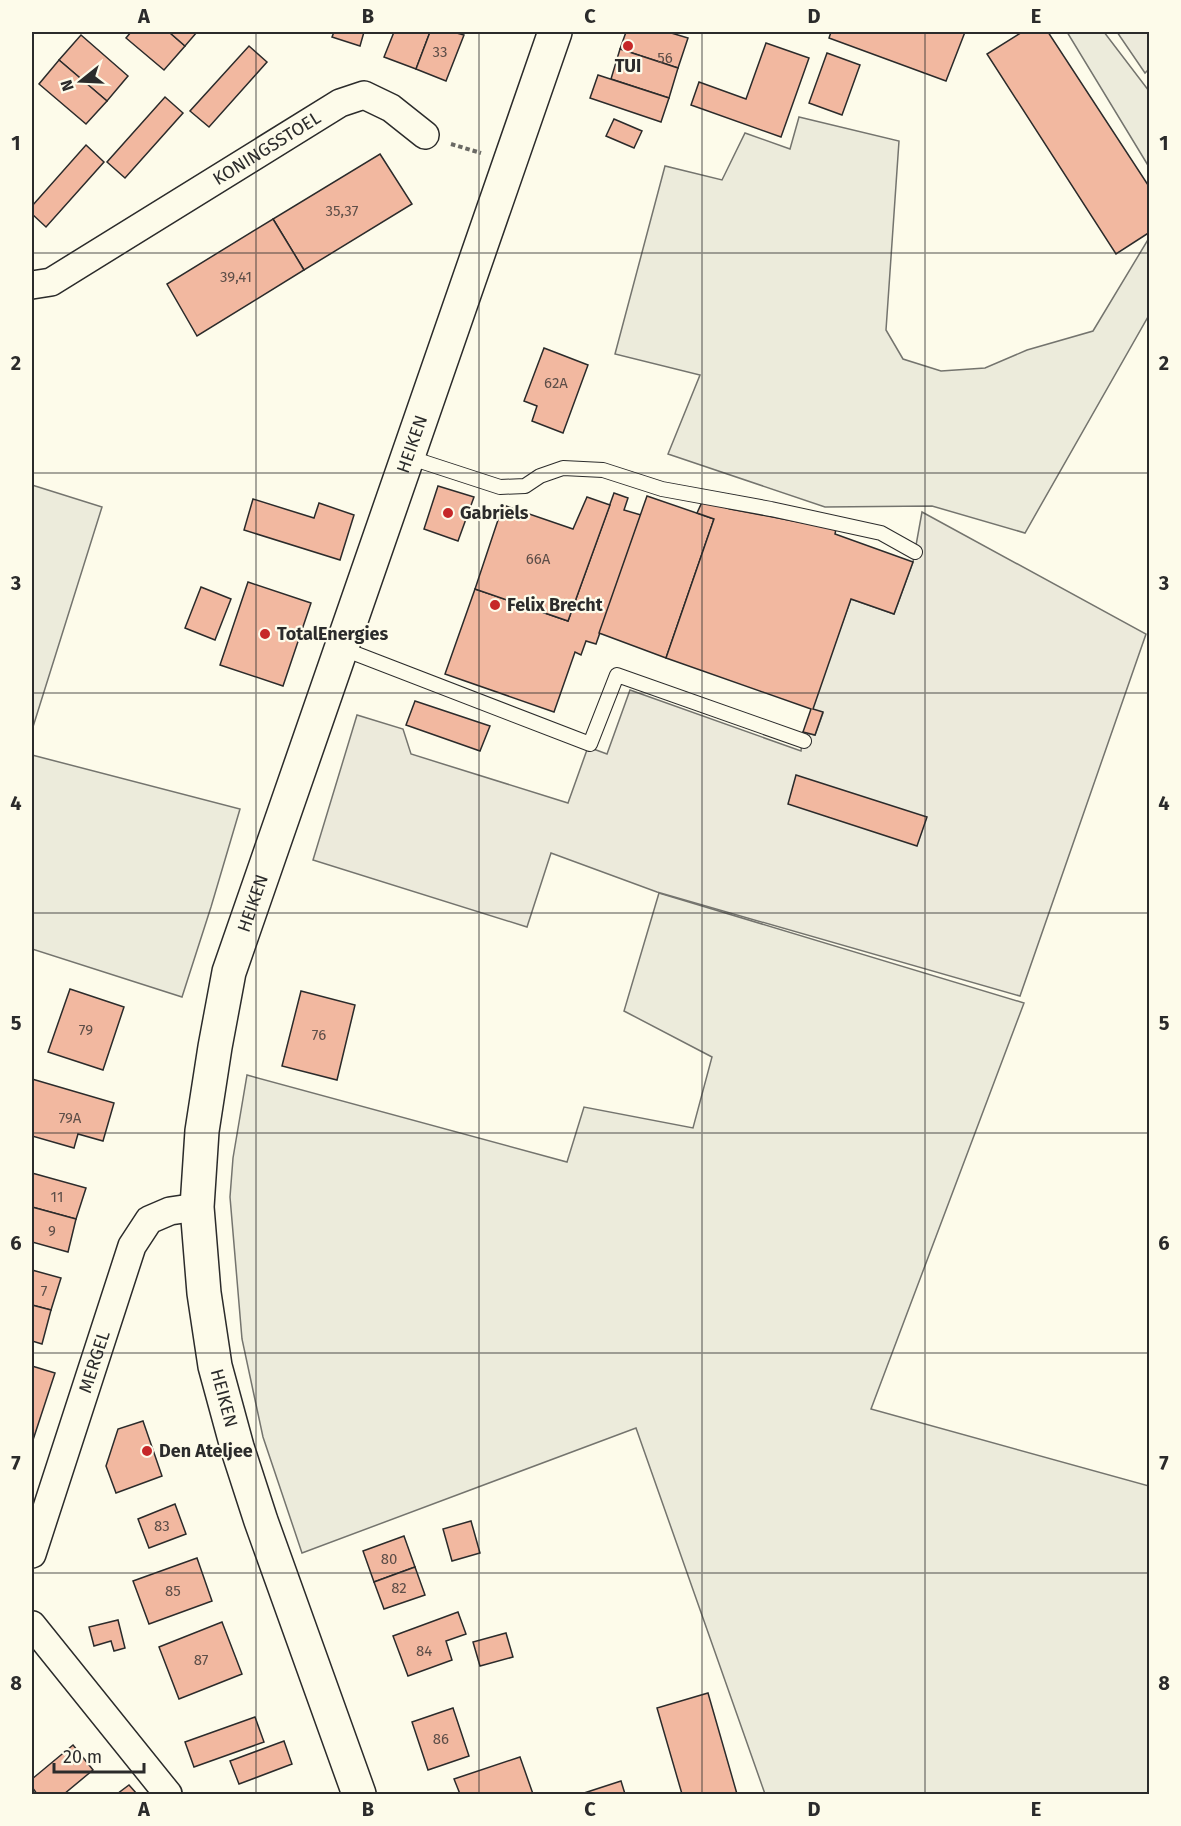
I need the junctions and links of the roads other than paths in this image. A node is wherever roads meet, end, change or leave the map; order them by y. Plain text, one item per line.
1 (555, 32) edge
2 (425, 135) road end
3 (32, 285) edge
4 (407, 456) junction
5 (915, 552) dead end
6 (341, 648) junction
7 (804, 741) dead end
8 (197, 1207) junction
9 (32, 1554) edge
10 (32, 1625) edge
11 (168, 1794) edge
12 (359, 1794) edge

1 - 4 main road, HEIKEN
2 - 3 street, KONINGSSTOEL
4 - 5 lane
4 - 6 main road, HEIKEN
6 - 7 lane
6 - 8 main road, HEIKEN
8 - 9 street, MERGEL
8 - 12 main road, HEIKEN
10 - 11 street

